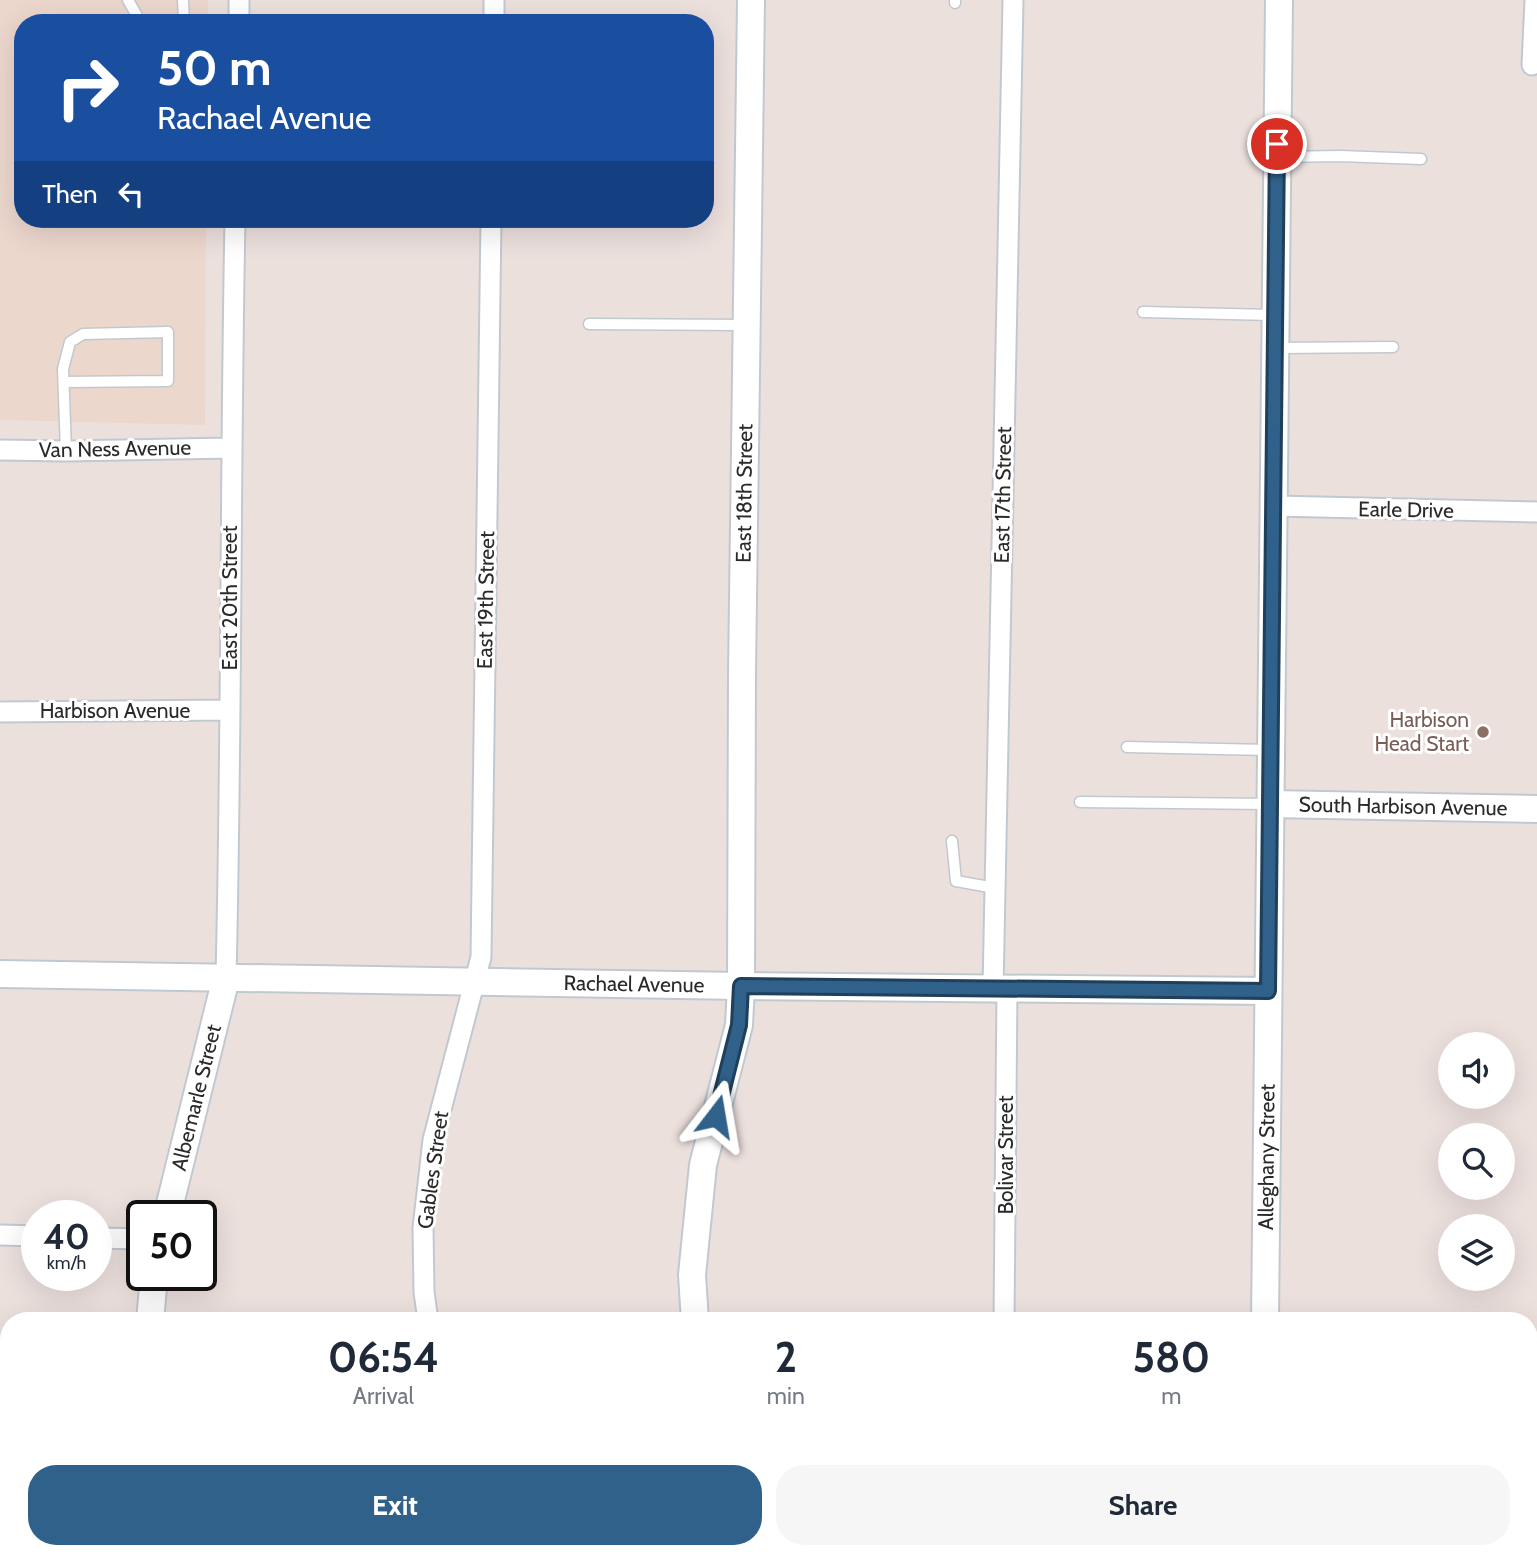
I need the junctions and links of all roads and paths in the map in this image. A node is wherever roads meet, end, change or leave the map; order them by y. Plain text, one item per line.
1 (751, 0) edge
2 (1013, 0) edge
3 (1279, 0) edge
4 (1535, 0) edge
5 (1532, 65) dead end
6 (1277, 157) junction
7 (1421, 159) dead end
8 (235, 228) edge
9 (491, 228) edge
10 (1143, 312) dead end
11 (1276, 315) junction
12 (589, 324) dead end
13 (748, 325) junction
14 (1393, 347) dead end
15 (1276, 348) junction
16 (64, 382) junction
17 (230, 448) junction
18 (0, 450) edge
19 (66, 451) junction
20 (1275, 506) junction
21 (1537, 512) edge
22 (230, 710) junction
23 (0, 712) edge
24 (1127, 747) dead end
25 (1270, 750) junction
26 (1080, 802) dead end
27 (1270, 804) junction
28 (1537, 809) edge
29 (952, 841) dead end
30 (995, 888) junction
31 (0, 974) edge
32 (226, 978) junction
33 (474, 980) junction
34 (741, 986) junction
35 (1000, 989) junction
36 (1268, 991) junction
37 (171, 1200) edge
38 (0, 1235) edge
39 (21, 1236) edge
40 (153, 1291) edge
41 (151, 1312) edge
42 (427, 1312) edge
43 (694, 1312) edge
44 (1004, 1312) edge
45 (1265, 1312) edge

1 - 13 street, East 18th Street
2 - 30 street, East 17th Street
3 - 6 street, Alleghany Street
4 - 5 street
6 - 7 lane
6 - 11 street, Alleghany Street
8 - 17 street, East 20th Street
9 - 33 street, East 19th Street
10 - 11 lane
11 - 15 street, Alleghany Street
12 - 13 lane
13 - 34 street, East 18th Street
14 - 15 lane
15 - 20 street, Alleghany Street
16 - 16 lane
16 - 19 lane
17 - 19 street, Van Ness Avenue
17 - 22 street, East 20th Street
18 - 19 street, Van Ness Avenue
20 - 21 street, Earle Drive
20 - 25 street, Alleghany Street
22 - 23 street, Harbison Avenue
22 - 32 street, East 20th Street
24 - 25 lane
25 - 27 street, Alleghany Street
26 - 27 lane
27 - 28 street, South Harbison Avenue
27 - 36 street, Alleghany Street
29 - 30 lane
30 - 35 street, East 17th Street
31 - 32 street, Rachael Avenue
32 - 33 street, Rachael Avenue
32 - 37 street, Albemarle Street
33 - 34 street, Rachael Avenue
33 - 42 street, Gables Street
34 - 35 street, Rachael Avenue
34 - 43 street, East 18th Street
35 - 36 street, Rachael Avenue
35 - 44 street, Bolivar Street
36 - 45 street, Alleghany Street
38 - 39 street
40 - 41 street

